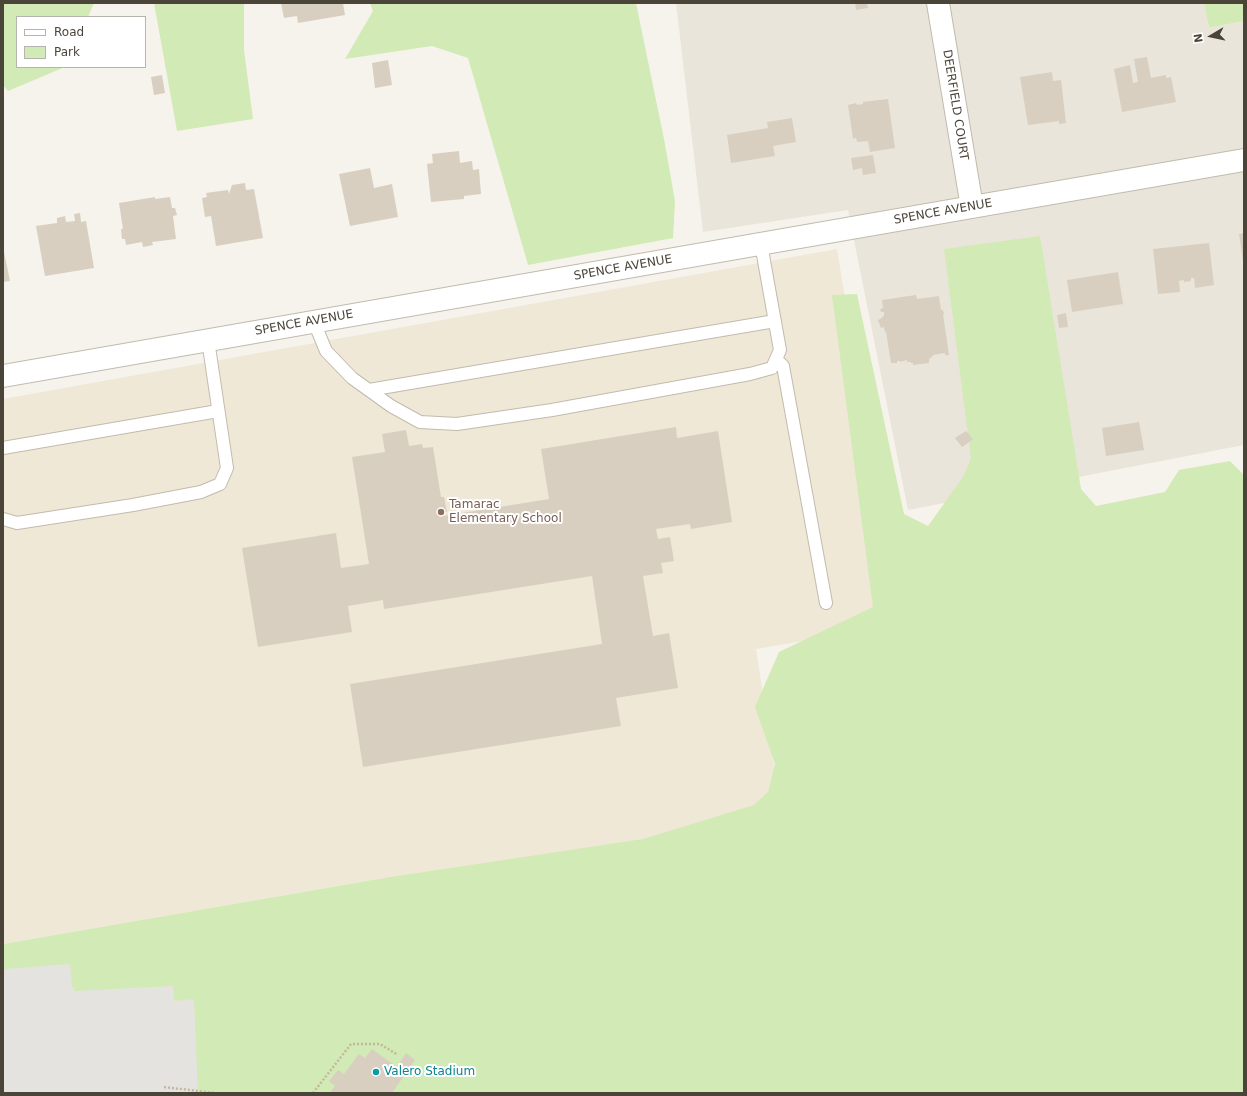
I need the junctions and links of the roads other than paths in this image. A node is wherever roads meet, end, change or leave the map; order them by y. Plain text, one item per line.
1 (938, 3) edge
2 (1244, 160) edge
3 (972, 207) junction
4 (761, 244) junction
5 (775, 321) junction
6 (314, 322) junction
7 (208, 340) junction
8 (776, 359) junction
9 (3, 376) edge
10 (369, 390) junction
11 (218, 411) junction
12 (3, 448) edge
13 (3, 519) edge
14 (826, 603) dead end

1 - 3 street, DEERFIELD COURT
2 - 3 street, SPENCE AVENUE
3 - 4 street, SPENCE AVENUE
4 - 5 lane
4 - 6 street, SPENCE AVENUE
5 - 8 lane
5 - 10 lane
6 - 7 street, SPENCE AVENUE
6 - 10 lane
7 - 9 street, SPENCE AVENUE
7 - 11 lane
8 - 10 lane
8 - 14 lane
11 - 12 lane
11 - 13 lane

